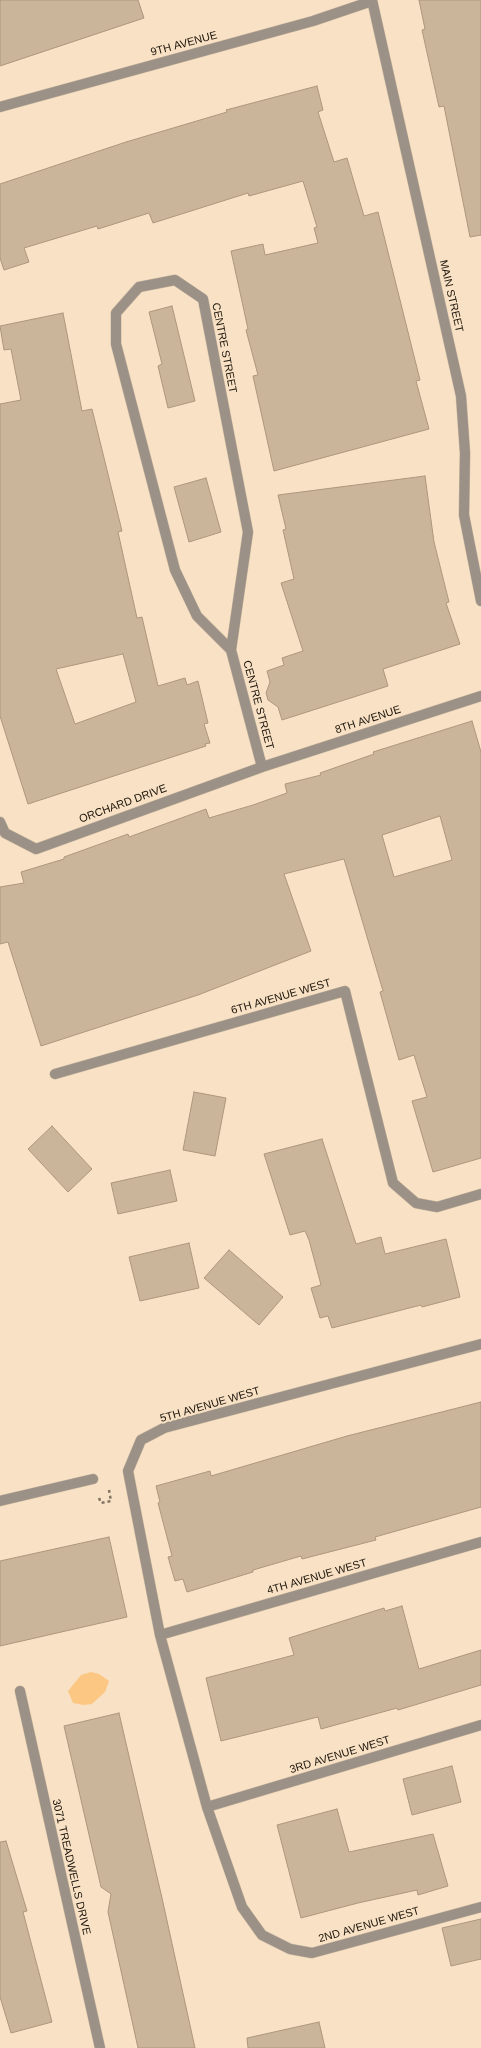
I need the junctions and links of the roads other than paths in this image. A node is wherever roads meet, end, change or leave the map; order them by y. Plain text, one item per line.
1 (372, 0) edge
2 (0, 107) edge
3 (481, 601) edge
4 (231, 650) junction
5 (481, 696) edge
6 (262, 767) junction
7 (0, 822) edge
8 (55, 1074) dead end
9 (481, 1194) edge
10 (481, 1344) edge
11 (93, 1478) dead end
12 (0, 1501) edge
13 (481, 1542) edge
14 (160, 1635) junction
15 (20, 1691) dead end
16 (481, 1725) edge
17 (207, 1807) junction
18 (481, 1907) edge
19 (100, 2048) edge

1 - 2 street, 9TH AVENUE
1 - 3 street, MAIN STREET
4 - 4 street, CENTRE STREET
4 - 6 street, CENTRE STREET
5 - 6 street, 8TH AVENUE
6 - 7 street, ORCHARD DRIVE
8 - 9 street, 6TH AVENUE WEST
10 - 14 street, 5TH AVENUE WEST
11 - 12 street
13 - 14 street, 4TH AVENUE WEST
14 - 17 street, 5TH AVENUE WEST
15 - 19 street, 3071 TREADWELLS DRIVE
16 - 17 street, 3RD AVENUE WEST
17 - 18 street, 2ND AVENUE WEST

